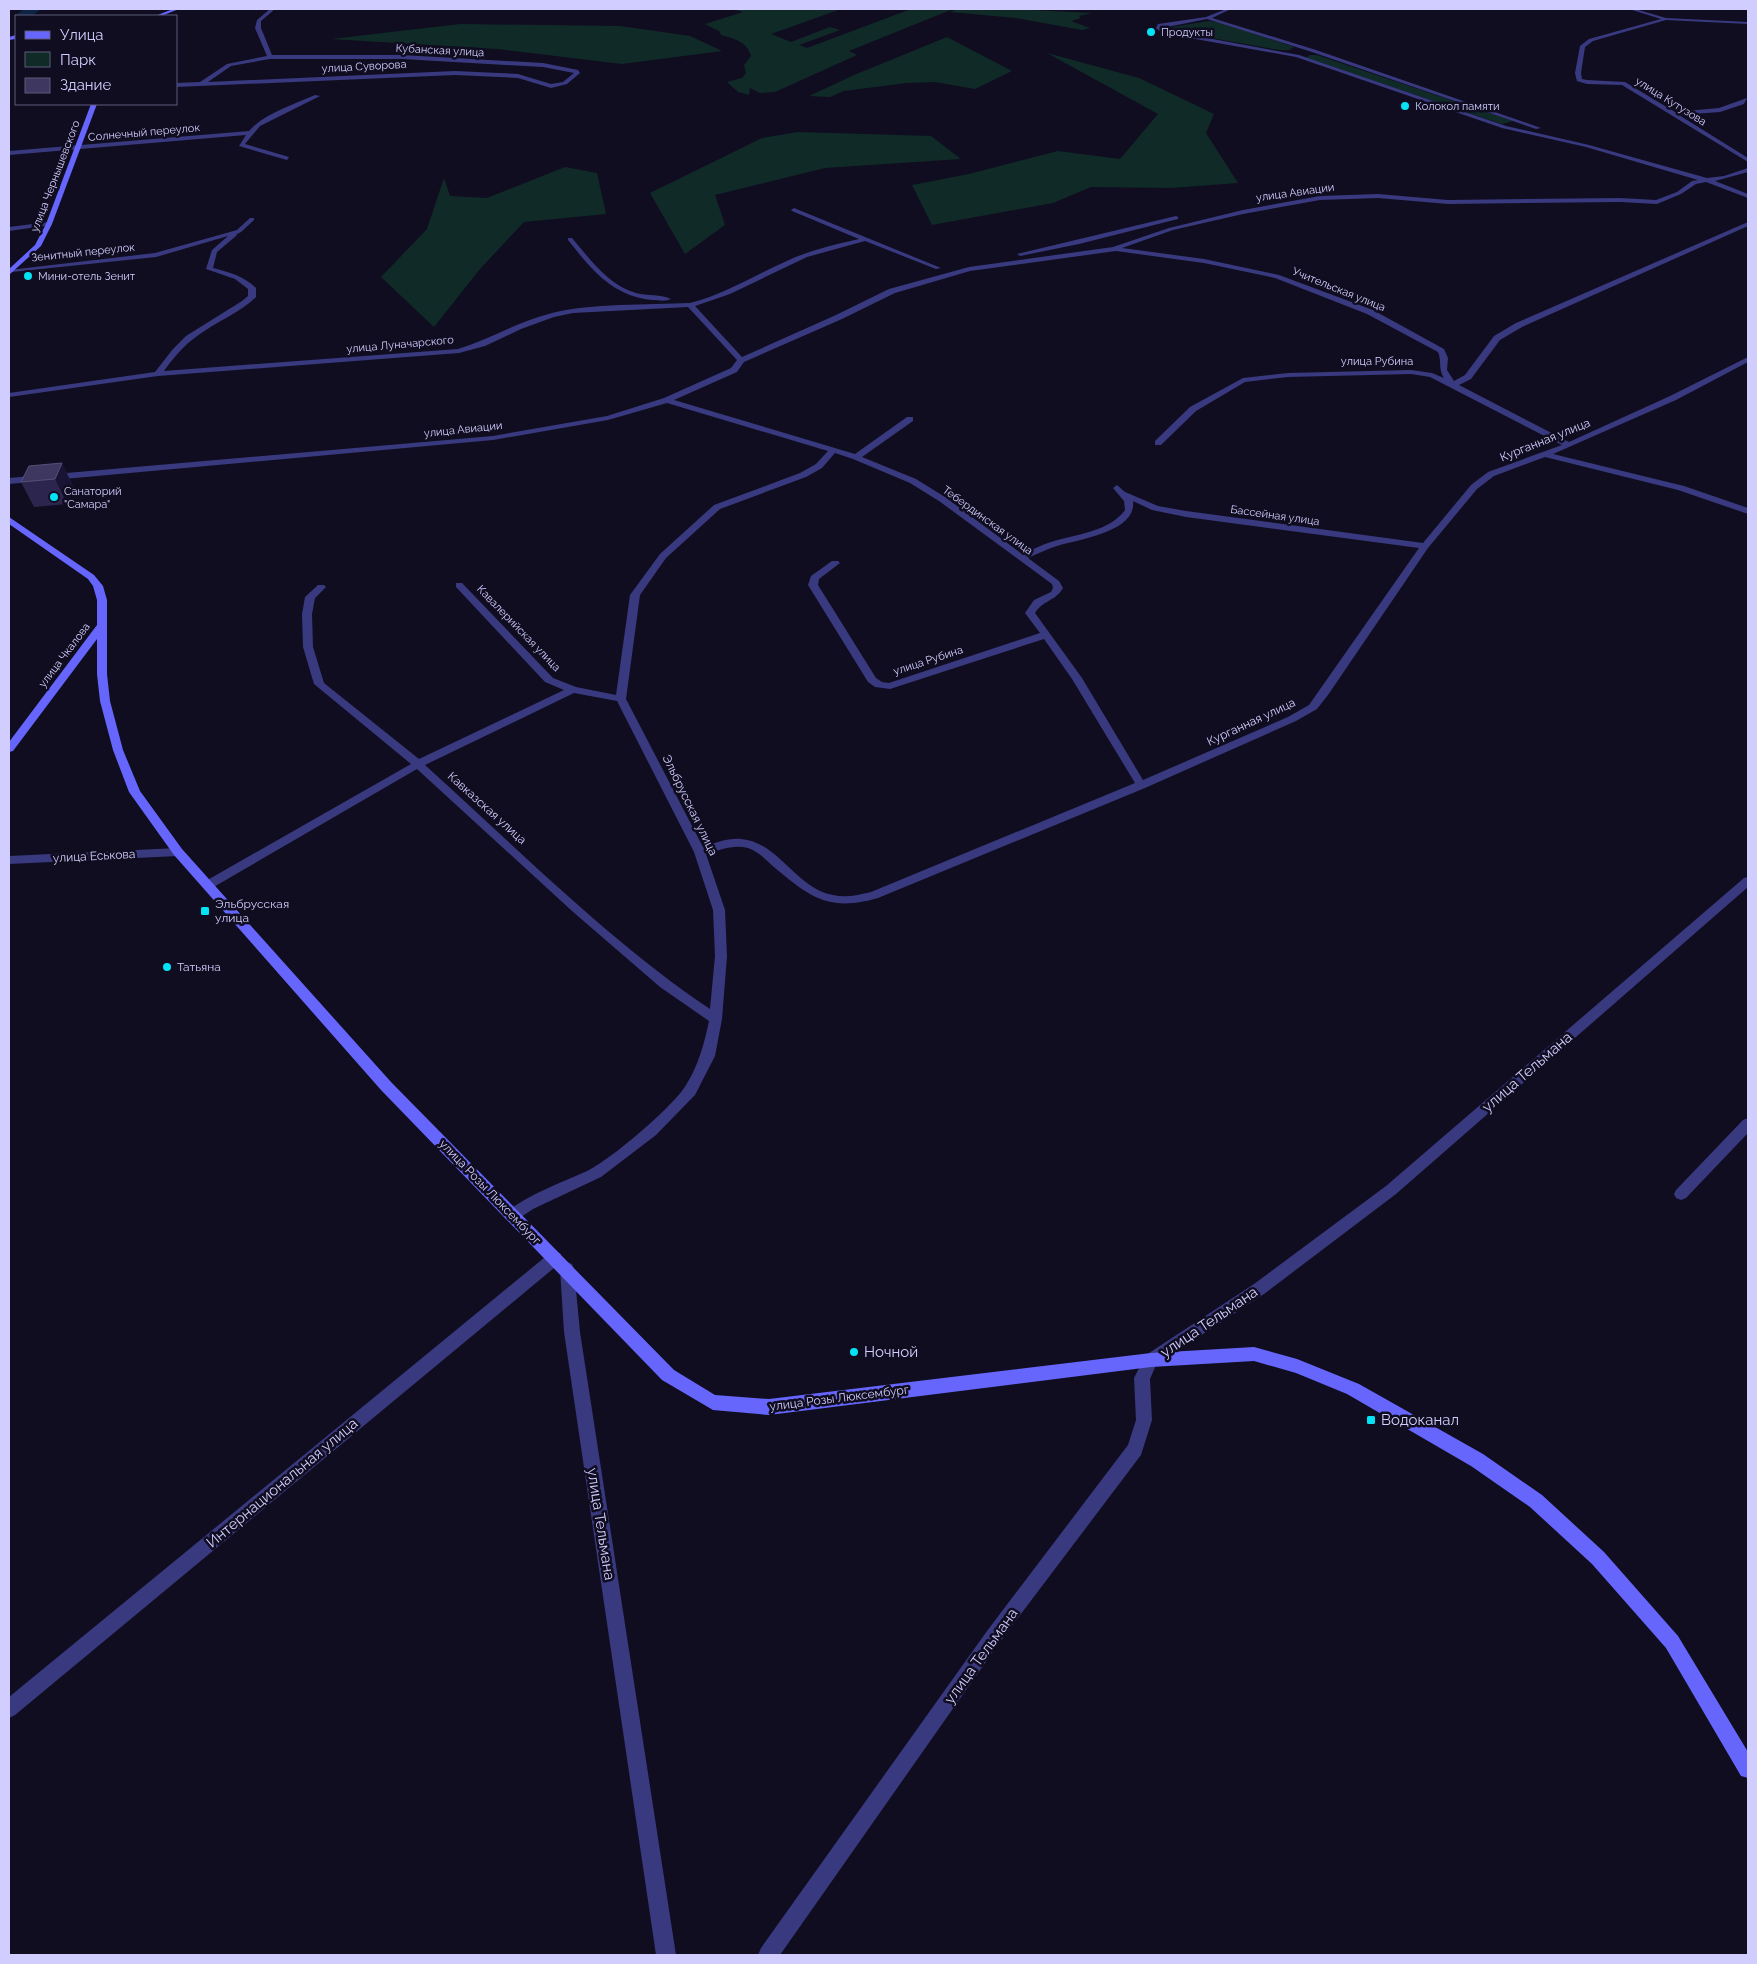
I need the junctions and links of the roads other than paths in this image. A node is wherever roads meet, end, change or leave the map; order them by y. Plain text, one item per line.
1 (177, 9) edge
2 (273, 9) edge
3 (1229, 9) edge
4 (1631, 9) edge
5 (160, 15) edge
6 (1206, 18) junction
7 (1666, 19) junction
8 (1748, 23) edge
9 (1314, 51) junction
10 (1297, 56) junction
11 (270, 57) junction
12 (201, 84) junction
13 (178, 85) edge
14 (551, 86) joint
15 (317, 96) dead end
16 (1744, 99) dead end
17 (94, 105) edge
18 (1675, 114) junction
19 (251, 133) junction
20 (1587, 146) junction
21 (78, 147) junction
22 (9, 153) edge
23 (287, 158) dead end
24 (1748, 160) edge
25 (1748, 170) edge
26 (1706, 180) junction
27 (1748, 196) edge
28 (794, 210) dead end
29 (1176, 218) dead end
30 (252, 219) dead end
31 (49, 224) junction
32 (1748, 224) edge
33 (9, 229) edge
34 (238, 232) junction
35 (570, 239) dead end
36 (866, 239) junction
37 (1114, 249) junction
38 (938, 268) junction
39 (10, 272) edge
40 (892, 291) junction
41 (725, 295) junction
42 (690, 305) junction
43 (1748, 359) edge
44 (741, 360) junction
45 (158, 374) junction
46 (1454, 385) junction
47 (9, 396) edge
48 (668, 400) junction
49 (910, 419) dead end
50 (1158, 443) dead end
51 (1570, 445) junction
52 (833, 451) junction
53 (1548, 455) junction
54 (856, 458) junction
55 (9, 482) edge
56 (1117, 488) dead end
57 (1126, 494) junction
58 (1748, 511) edge
59 (9, 520) edge
60 (1425, 546) junction
61 (1021, 558) junction
62 (836, 564) dead end
63 (459, 585) dead end
64 (321, 587) dead end
65 (101, 627) junction
66 (1045, 635) junction
67 (574, 690) junction
68 (621, 699) junction
69 (9, 749) edge
70 (418, 764) junction
71 (1141, 785) junction
72 (178, 852) junction
73 (700, 852) junction
74 (9, 860) edge
75 (1748, 881) edge
76 (208, 885) junction
77 (716, 1019) junction
78 (1748, 1124) edge
79 (1682, 1194) dead end
80 (513, 1216) junction
81 (561, 1264) junction
82 (1151, 1360) junction
83 (9, 1709) edge
84 (1748, 1769) edge
85 (666, 1955) edge
86 (768, 1955) edge

1 - 5 street
2 - 11 street
3 - 6 street
4 - 7 street
6 - 9 street
6 - 10 street
7 - 8 street
7 - 18 street, улица Кутузова
9 - 10 street
9 - 20 street
10 - 20 street
11 - 12 street, Кубанская улица
11 - 14 street, Кубанская улица
12 - 13 street, улица Суворова
12 - 14 street, улица Суворова
15 - 19 street
16 - 18 street
17 - 21 street, улица Чернышевского
18 - 24 street, улица Кутузова
19 - 21 street, Солнечный переулок
19 - 23 street
20 - 26 street
21 - 22 street, Солнечный переулок
21 - 31 street, улица Чернышевского
25 - 26 street
26 - 27 street
26 - 37 street, улица Авиации
28 - 36 street
29 - 38 street, улица Авиации
30 - 34 street
31 - 33 street
31 - 39 street, улица Чернышевского
32 - 46 street
34 - 39 street, Зенитный переулок
34 - 45 street
35 - 41 street
36 - 38 street
36 - 41 street, улица Луначарского
37 - 40 street, улица Авиации
37 - 46 street, Учительская улица
38 - 40 street, улица Авиации
40 - 44 street, улица Авиации
41 - 42 street, улица Луначарского
42 - 44 street
42 - 45 street, улица Луначарского
43 - 51 street, Курганная улица
44 - 48 street, улица Авиации
45 - 47 street, улица Луначарского
46 - 50 street, улица Рубина
46 - 51 street
48 - 52 street, Тебердинская улица
48 - 55 street, улица Авиации
49 - 54 street
51 - 53 street, Курганная улица
52 - 54 street, Тебердинская улица
52 - 68 street
53 - 58 street
53 - 60 street, Курганная улица
54 - 61 street, Тебердинская улица
56 - 57 street
57 - 60 street, Бассейная улица
57 - 61 street
59 - 65 street, улица Чкалова
60 - 71 street, Курганная улица
61 - 66 street, Тебердинская улица
62 - 66 street, улица Рубина
63 - 67 street, Кавалерийская улица
64 - 70 street, Кавказская улица
65 - 69 street, улица Чкалова
65 - 72 street, улица Розы Люксембург
66 - 71 street, Тебердинская улица
67 - 68 street, Кавалерийская улица
67 - 70 street
68 - 73 street, Эльбрусская улица
70 - 76 street
70 - 77 street, Кавказская улица
71 - 73 street, Курганная улица
72 - 74 street, улица Еськова
72 - 76 street, улица Розы Люксембург
73 - 77 street, Эльбрусская улица
75 - 82 street, улица Тельмана
76 - 80 street, улица Розы Люксембург
77 - 80 street, Эльбрусская улица
78 - 79 street
80 - 81 street, улица Розы Люксембург
81 - 82 street, улица Розы Люксембург
81 - 83 street, Интернациональная улица
81 - 85 street, улица Тельмана
82 - 84 street, улица Розы Люксембург
82 - 86 street, улица Тельмана

